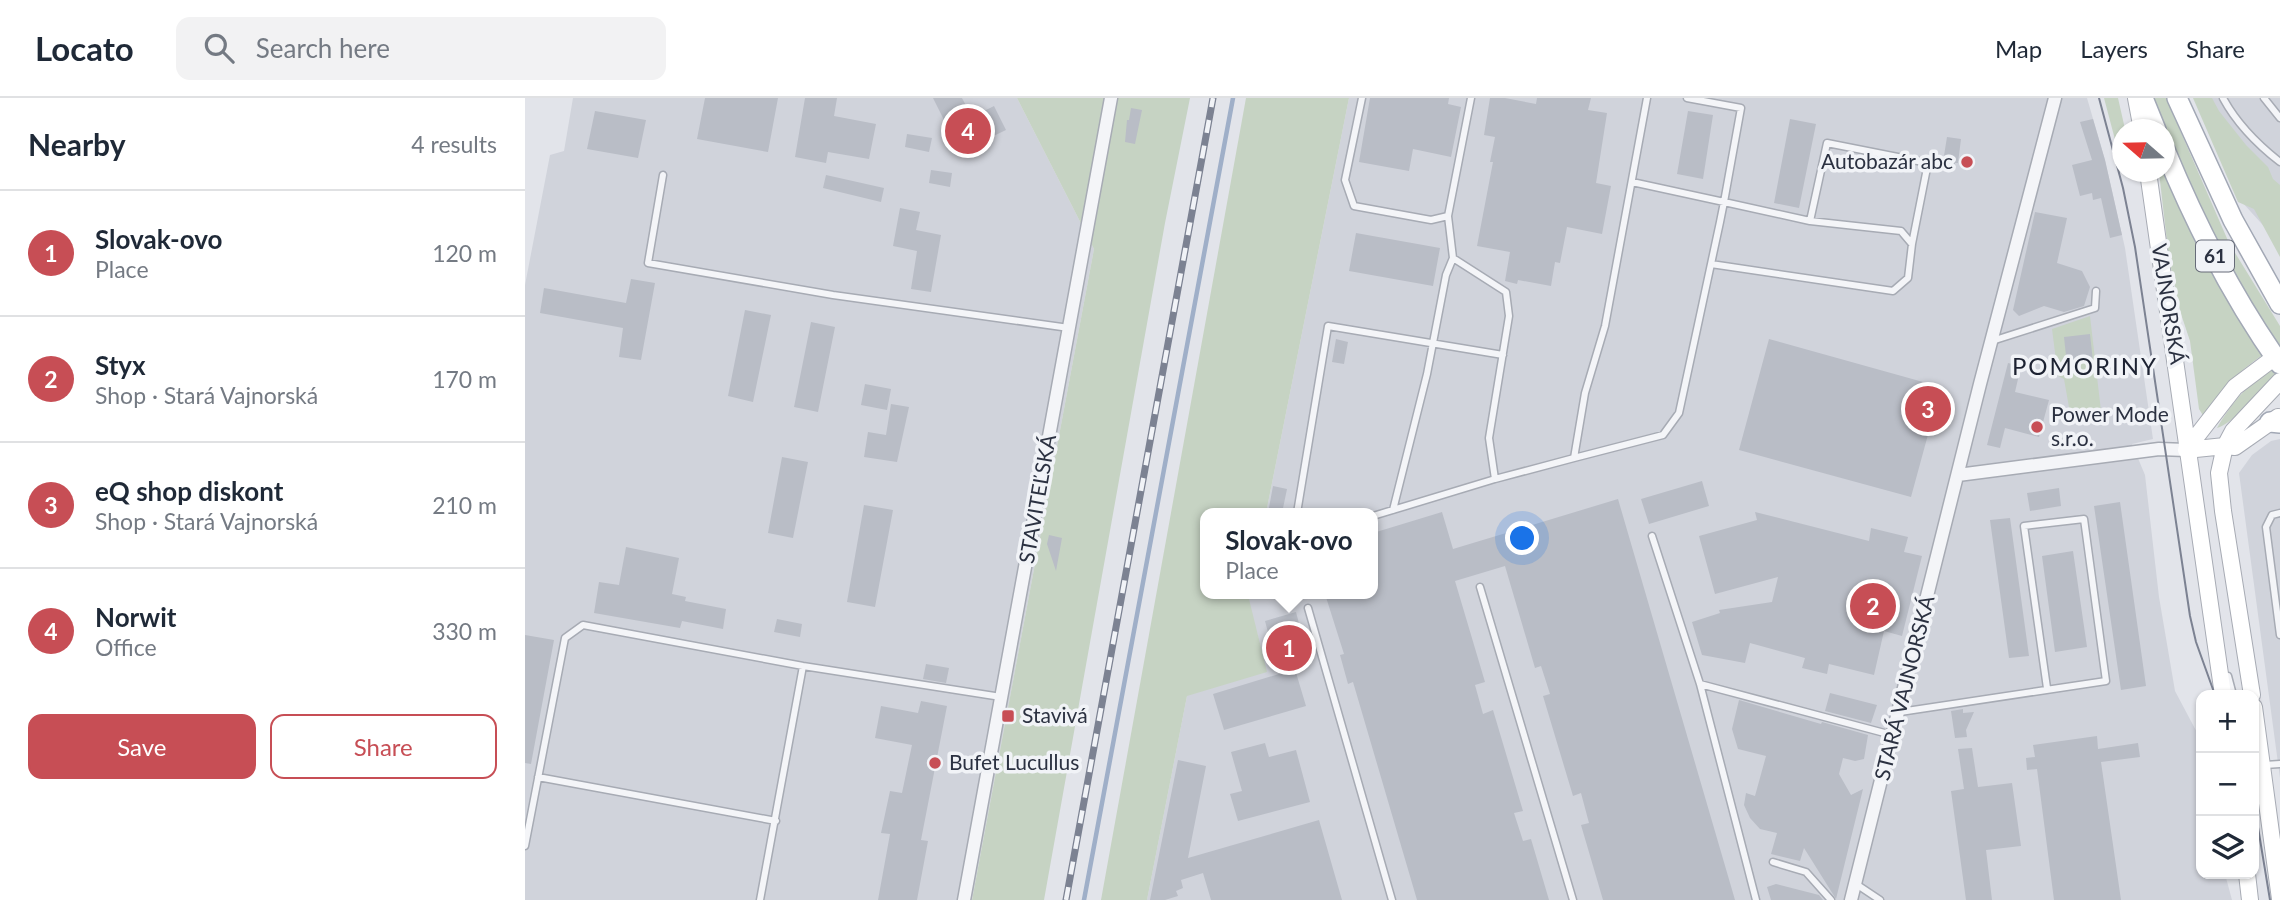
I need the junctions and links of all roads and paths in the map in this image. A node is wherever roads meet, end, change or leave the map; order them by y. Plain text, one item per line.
1 (1111, 98) edge
2 (1362, 98) edge
3 (1471, 98) edge
4 (1647, 98) edge
5 (1687, 98) edge
6 (2055, 98) edge
7 (2136, 98) edge
8 (2143, 98) edge
9 (2177, 98) edge
10 (2223, 98) edge
11 (2264, 98) edge
12 (2280, 118) edge
13 (2140, 119) edge
14 (2152, 119) edge
15 (2280, 162) edge
16 (2175, 171) edge
17 (663, 175) dead end
18 (1632, 182) junction
19 (2150, 182) edge
20 (1724, 202) junction
21 (1448, 216) junction
22 (1810, 221) junction
23 (1912, 244) junction
24 (1453, 258) junction
25 (1711, 264) junction
26 (2272, 282) edge
27 (2096, 291) dead end
28 (2280, 304) edge
29 (1069, 328) junction
30 (1992, 341) junction
31 (1432, 343) junction
32 (1503, 355) junction
33 (2278, 358) edge
34 (2280, 382) edge
35 (2183, 404) junction
36 (2277, 420) edge
37 (2203, 429) junction
38 (2225, 446) junction
39 (2186, 450) junction
40 (1574, 458) junction
41 (1958, 475) junction
42 (1496, 479) junction
43 (1298, 508) edge
44 (1393, 510) junction
45 (2280, 513) edge
46 (1378, 514) edge
47 (1653, 536) dead end
48 (1481, 587) dead end
49 (1308, 608) dead end
50 (2210, 610) junction
51 (2280, 635) edge
52 (803, 666) junction
53 (1700, 684) junction
54 (2047, 688) junction
55 (2222, 690) edge
56 (2232, 690) edge
57 (2251, 690) edge
58 (1001, 697) junction
59 (1900, 712) junction
60 (1894, 736) junction
61 (2259, 761) edge
62 (2280, 764) edge
63 (2259, 767) edge
64 (538, 777) junction
65 (776, 821) junction
66 (525, 846) edge
67 (1773, 862) dead end
68 (2248, 879) edge
69 (1856, 884) junction
70 (2280, 898) edge
71 (760, 900) edge
72 (964, 900) edge
73 (1392, 900) edge
74 (1573, 900) edge
75 (1756, 900) edge
76 (1831, 900) edge
77 (1851, 900) edge
78 (1880, 900) edge
79 (2250, 900) edge

1 - 29 street, STAVITEĽSKÁ
2 - 21 lane
3 - 21 lane
4 - 18 lane
5 - 20 lane
6 - 30 street, STARÁ VAJNORSKÁ
7 - 13 main road
8 - 14 main road
9 - 26 main road, 61
10 - 15 lane
11 - 12 lane
16 - 33 main road, 61
17 - 29 lane
18 - 20 lane
18 - 40 lane
19 - 35 main road, VAJNORSKÁ
20 - 22 lane
20 - 25 lane
21 - 24 lane
22 - 23 lane
22 - 23 lane
23 - 25 lane
24 - 31 lane
24 - 32 lane
25 - 40 lane
26 - 28 main road, 61
27 - 30 lane
29 - 58 street, STAVITEĽSKÁ
30 - 41 street, STARÁ VAJNORSKÁ
31 - 32 lane
31 - 43 lane
31 - 44 lane
32 - 42 lane
33 - 37 main road
34 - 38 main road
35 - 37 main road
35 - 39 main road, VAJNORSKÁ
36 - 38 main road
37 - 38 main road
37 - 39 main road
38 - 39 main road
38 - 57 main road
39 - 41 street
39 - 50 main road
40 - 42 lane
41 - 59 street, STARÁ VAJNORSKÁ
42 - 44 lane
44 - 46 lane
45 - 51 lane
47 - 53 lane
48 - 74 lane
49 - 73 lane
50 - 55 main road
50 - 56 lane
52 - 58 lane
52 - 64 lane
52 - 65 lane
53 - 60 lane
53 - 75 lane
54 - 54 lane
54 - 59 lane
58 - 72 street, STAVITEĽSKÁ
59 - 60 street, STARÁ VAJNORSKÁ
60 - 69 street, STARÁ VAJNORSKÁ
61 - 62 lane
63 - 70 main road
64 - 65 lane
64 - 66 lane
65 - 71 lane
67 - 76 lane
68 - 79 main road
69 - 77 street, STARÁ VAJNORSKÁ
69 - 78 lane

